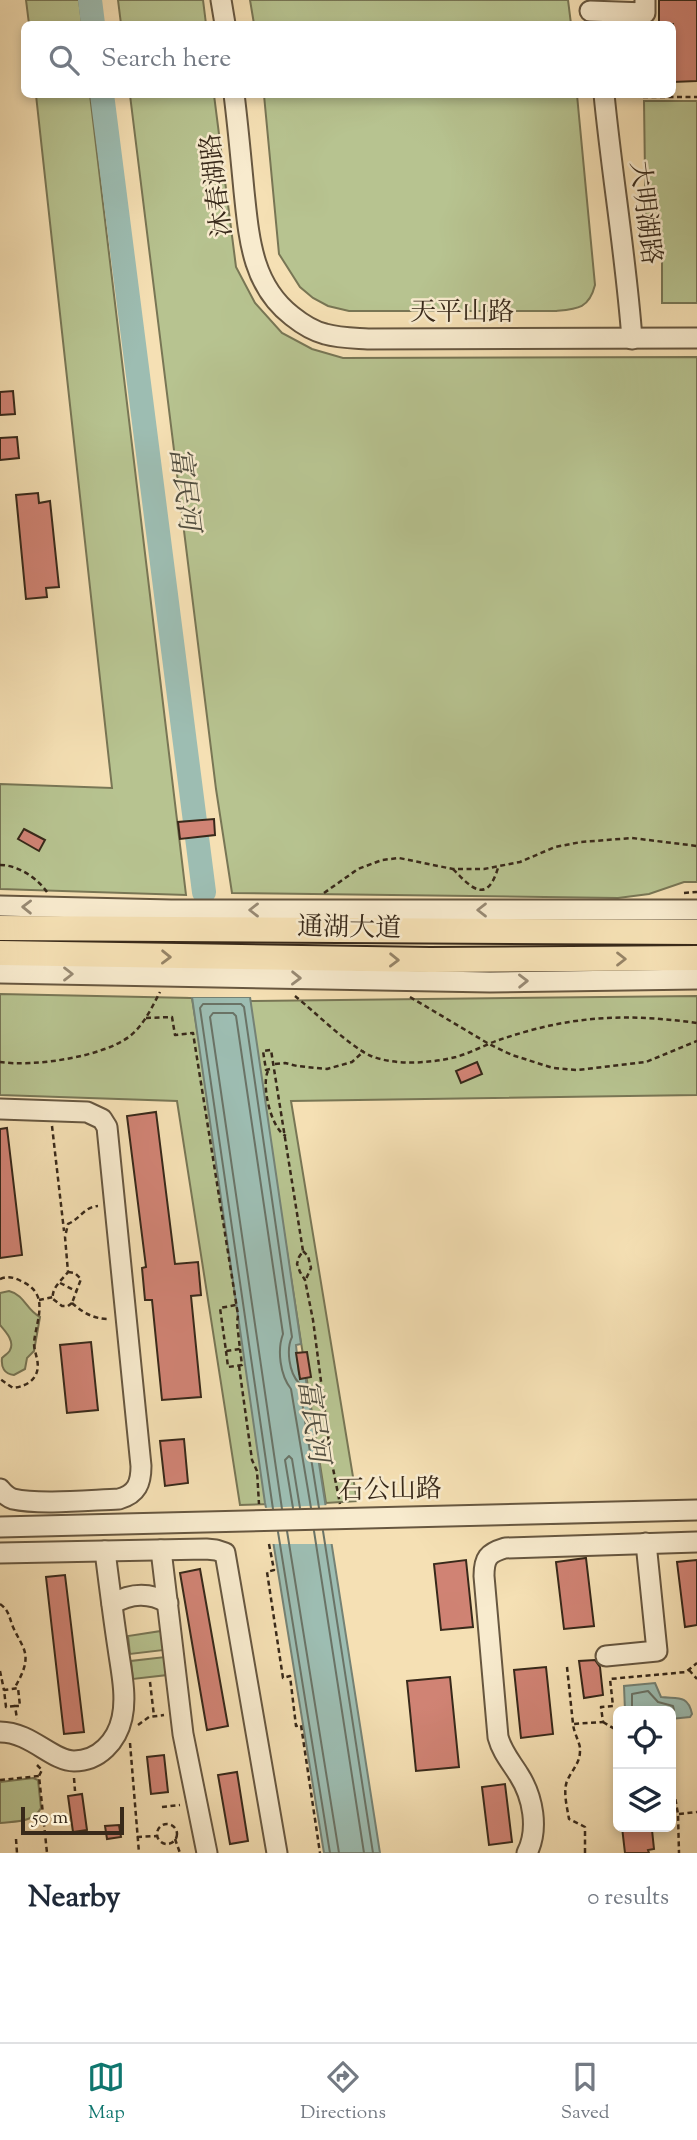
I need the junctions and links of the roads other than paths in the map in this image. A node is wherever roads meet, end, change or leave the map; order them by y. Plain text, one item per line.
1 (222, 0) edge
2 (229, 0) edge
3 (645, 7) edge
4 (593, 12) edge
5 (225, 21) edge
6 (232, 21) edge
7 (234, 98) edge
8 (242, 98) edge
9 (598, 98) edge
10 (604, 98) edge
11 (261, 268) junction
12 (697, 330) edge
13 (626, 334) junction
14 (697, 338) edge
15 (0, 906) edge
16 (697, 910) edge
17 (0, 928) edge
18 (697, 932) edge
19 (0, 953) edge
20 (697, 958) edge
21 (652, 959) junction
22 (697, 967) edge
23 (0, 973) edge
24 (697, 979) edge
25 (0, 1109) edge
26 (0, 1489) edge
27 (697, 1510) edge
28 (629, 1511) junction
29 (0, 1527) edge
30 (697, 1542) edge
31 (636, 1544) junction
32 (161, 1550) junction
33 (105, 1551) junction
34 (0, 1553) edge
35 (168, 1603) junction
36 (112, 1604) junction
37 (606, 1656) dead end
38 (0, 1732) edge
39 (207, 1853) edge
40 (278, 1853) edge
41 (527, 1853) edge

1 - 5 street
2 - 6 street
3 - 4 street
7 - 11 street, 沐春湖路
8 - 11 street, 沐春湖路
9 - 13 street, 大明湖路
10 - 13 street, 大明湖路
11 - 13 street, 天平山路
12 - 13 street, 天平山路
13 - 14 street, 天平山路
16 -> 15 street
17 - 18 main road, 通湖大道
19 -> 21 main road, 通湖大道
20 - 21 main road, 通湖大道
21 - 22 main road
23 -> 24 street
25 - 26 street
27 - 28 street, 石公山路
28 - 29 street, 石公山路
28 - 31 street
30 - 31 street
31 - 37 street
31 - 41 street
32 - 33 street
32 - 35 street
32 - 40 street
33 - 34 street
33 - 36 street
35 - 36 street
35 - 39 street
36 - 38 street

